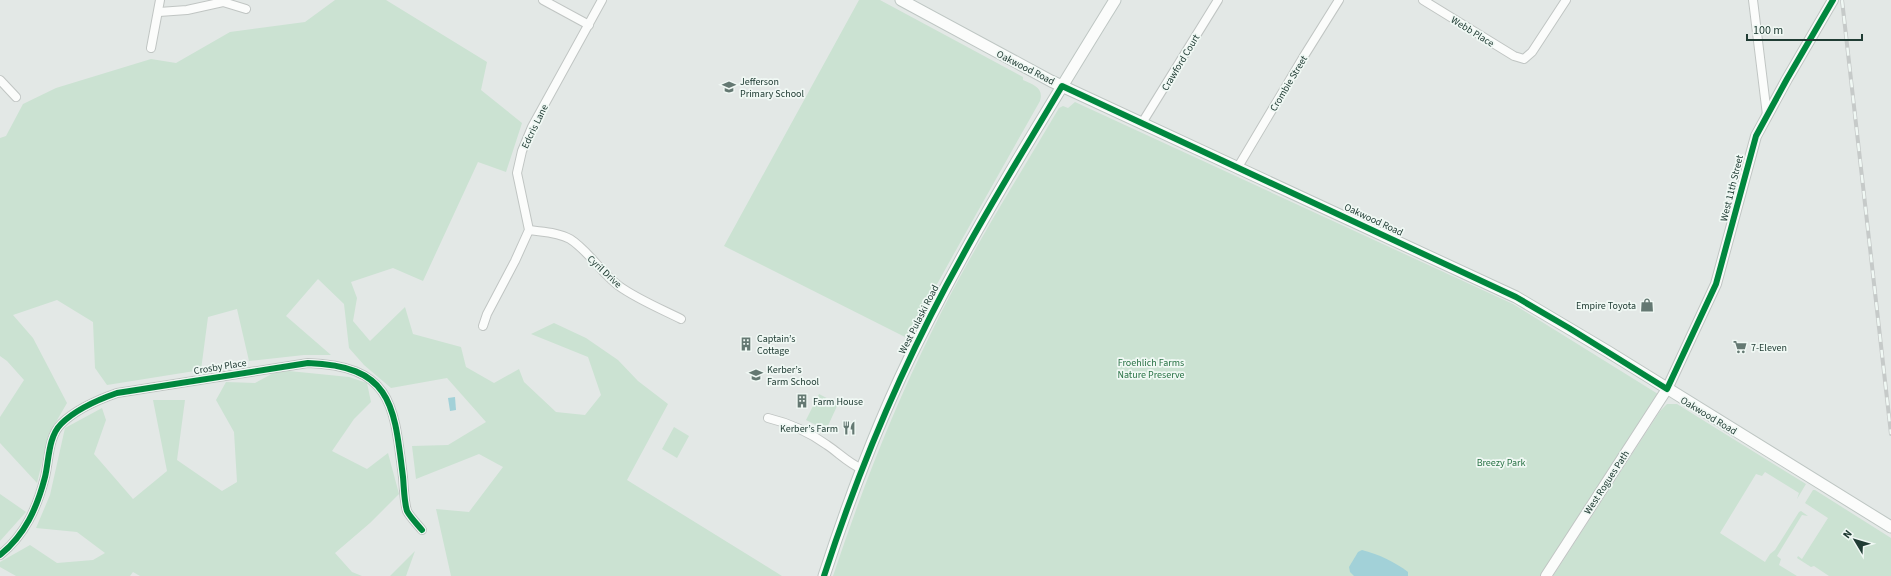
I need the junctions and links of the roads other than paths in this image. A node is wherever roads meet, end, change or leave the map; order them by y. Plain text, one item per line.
1 (160, 0) edge
2 (543, 0) edge
3 (602, 0) edge
4 (901, 0) edge
5 (1115, 0) edge
6 (1218, 0) edge
7 (1339, 0) edge
8 (1423, 0) edge
9 (1566, 0) edge
10 (1753, 0) edge
11 (1833, 0) edge
12 (246, 9) dead end
13 (159, 12) junction
14 (589, 25) junction
15 (151, 48) dead end
16 (0, 80) edge
17 (1062, 86) junction
18 (16, 98) dead end
19 (1767, 115) junction
20 (1142, 123) junction
21 (1238, 167) junction
22 (529, 230) junction
23 (681, 319) dead end
24 (483, 326) dead end
25 (1666, 389) junction
26 (768, 418) dead end
27 (862, 469) junction
28 (1891, 527) edge
29 (422, 530) dead end
30 (0, 555) edge
31 (824, 576) edge
32 (1546, 576) edge

1 - 13 street
2 - 14 street
3 - 14 street, Edcris Lane
4 - 17 main road, Oakwood Road
5 - 17 main road, West Pulaski Road
6 - 20 street, Crawford Court
7 - 21 street, Crombie Street
8 - 9 street, Webb Place
10 - 19 street
11 - 19 street, West 11th Street
12 - 13 street
13 - 15 street
14 - 22 street, Edcris Lane
16 - 18 street
17 - 20 main road, Oakwood Road
17 - 27 main road, West Pulaski Road
19 - 25 street, West 11th Street
20 - 21 main road, Oakwood Road
21 - 25 main road, Oakwood Road
22 - 23 street, Cyril Drive
22 - 24 street
25 - 28 main road, Oakwood Road
25 - 32 street, West Rogues Path
26 - 27 street
27 - 31 main road, West Pulaski Road
29 - 30 street, Crosby Place

